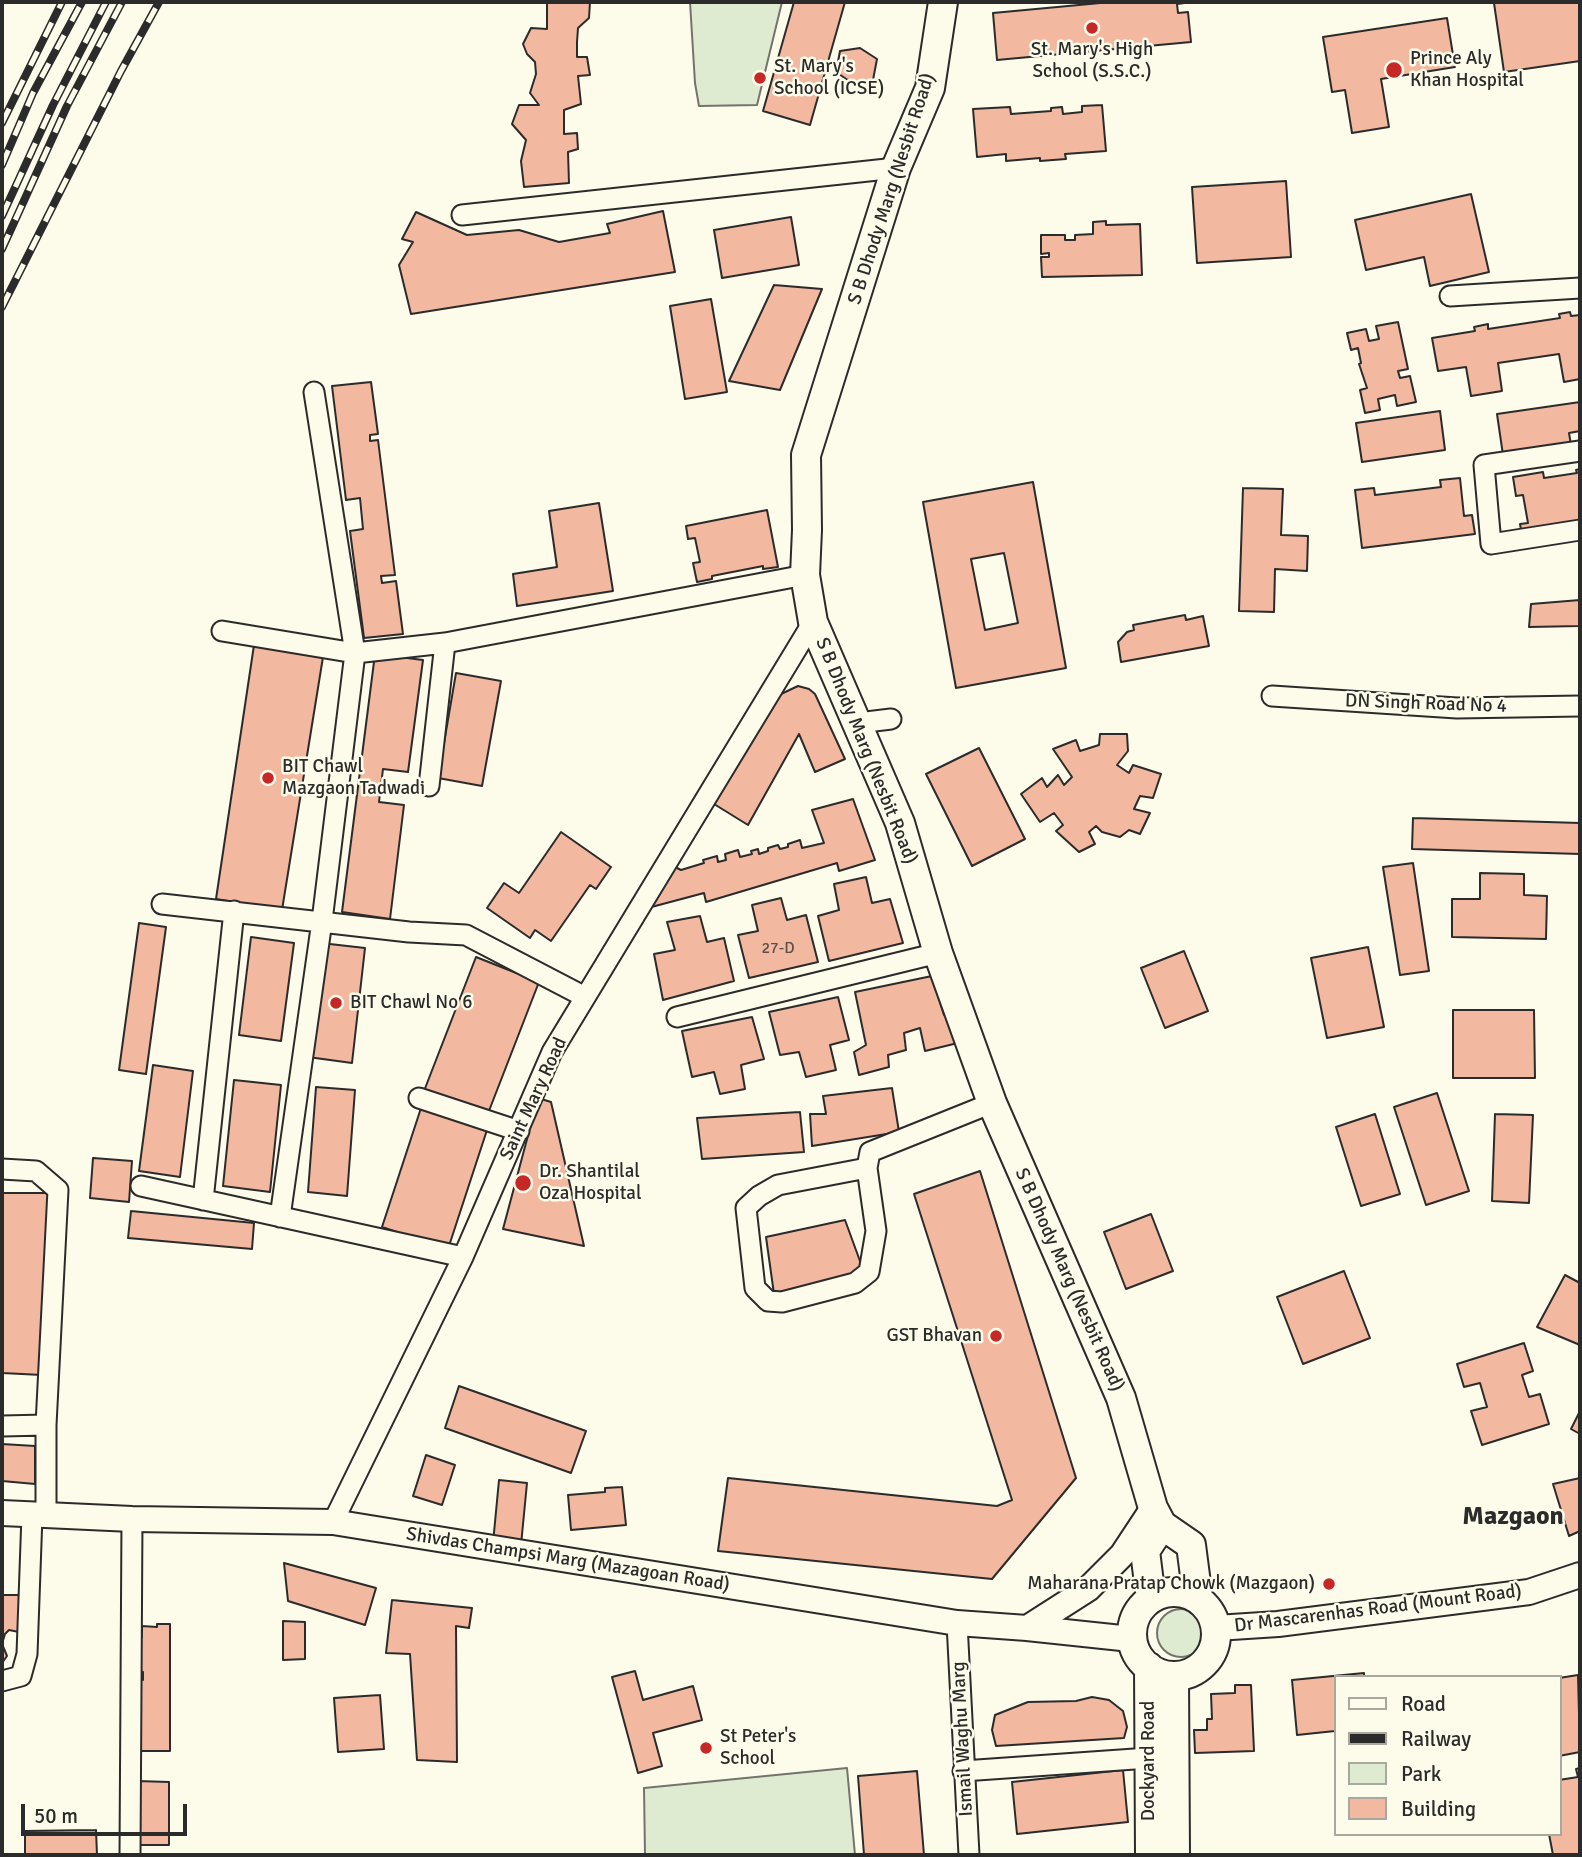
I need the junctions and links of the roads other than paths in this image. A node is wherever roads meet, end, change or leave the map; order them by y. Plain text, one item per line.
1 (943, 2) edge
2 (897, 168) junction
3 (462, 215) dead end
4 (1580, 288) edge
5 (1450, 296) dead end
6 (314, 393) dead end
7 (1580, 451) edge
8 (1580, 530) edge
9 (805, 575) junction
10 (813, 622) junction
11 (222, 631) dead end
12 (445, 643) junction
13 (355, 653) junction
14 (1272, 696) dead end
15 (1580, 706) edge
16 (891, 719) dead end
17 (858, 723) junction
18 (429, 786) dead end
19 (162, 904) dead end
20 (234, 911) junction
21 (322, 921) junction
22 (938, 953) junction
23 (586, 997) junction
24 (677, 1017) dead end
25 (419, 1098) dead end
26 (992, 1103) junction
27 (519, 1130) junction
28 (867, 1168) junction
29 (2, 1169) edge
30 (141, 1186) dead end
31 (203, 1200) junction
32 (280, 1217) junction
33 (463, 1257) junction
34 (46, 1425) junction
35 (2, 1426) edge
36 (18, 1515) edge
37 (1158, 1516) junction
38 (132, 1519) junction
39 (333, 1522) junction
40 (1580, 1575) edge
41 (1151, 1599) junction
42 (1198, 1599) junction
43 (957, 1623) junction
44 (1027, 1628) junction
45 (1216, 1628) junction
46 (1131, 1639) junction
47 (1162, 1672) junction
48 (2, 1681) edge
49 (1149, 1758) junction
50 (963, 1770) junction
51 (130, 1855) edge
52 (968, 1855) edge
53 (1150, 1855) edge
54 (1175, 1855) edge

1 - 2 main road, S B Dhody Marg (Nesbit Road)
2 - 3 street
2 - 9 main road, S B Dhody Marg (Nesbit Road)
4 - 5 street
6 - 13 street
7 - 8 street
9 - 10 main road, S B Dhody Marg (Nesbit Road)
9 - 12 street
10 - 17 main road, S B Dhody Marg (Nesbit Road)
10 - 23 street, Saint Mary Road
11 - 13 street
12 - 13 street
12 - 18 street
13 - 21 street
14 - 15 street, DN Singh Road No 4
16 - 17 street
17 - 22 main road, S B Dhody Marg (Nesbit Road)
19 - 20 street
20 - 21 street
20 - 31 street
21 - 23 street
21 - 32 street
22 - 24 street
22 - 26 main road, S B Dhody Marg (Nesbit Road)
23 - 27 street, Saint Mary Road
25 - 27 street
26 - 28 street
26 - 37 main road, S B Dhody Marg (Nesbit Road)
27 - 33 street, Saint Mary Road
28 - 28 street
29 - 34 street
30 - 31 street
31 - 32 street
32 - 33 street
33 - 39 street, Saint Mary Road
34 - 35 street
34 - 36 street
36 - 38 street, Shivdas Champsi Marg (Mazagoan Road)
36 - 48 street
37 - 41 main road
37 - 42 main road
37 - 44 street
38 - 39 street, Shivdas Champsi Marg (Mazagoan Road)
38 - 51 street
39 - 43 street, Shivdas Champsi Marg (Mazagoan Road)
40 - 45 street, Dr Mascarenhas Road (Mount Road)
41 - 42 main road
41 - 46 main road
42 - 45 main road
43 - 44 street, Shivdas Champsi Marg (Mazagoan Road)
43 - 50 street, Ismail Waghu Marg
44 - 46 street, Shivdas Champsi Marg (Mazagoan Road)
45 - 47 main road
46 - 47 main road
47 - 49 main road, Dockyard Road
47 - 54 main road, Dockyard Road
49 - 50 street
49 - 53 main road, Dockyard Road
50 - 52 street, Ismail Waghu Marg

